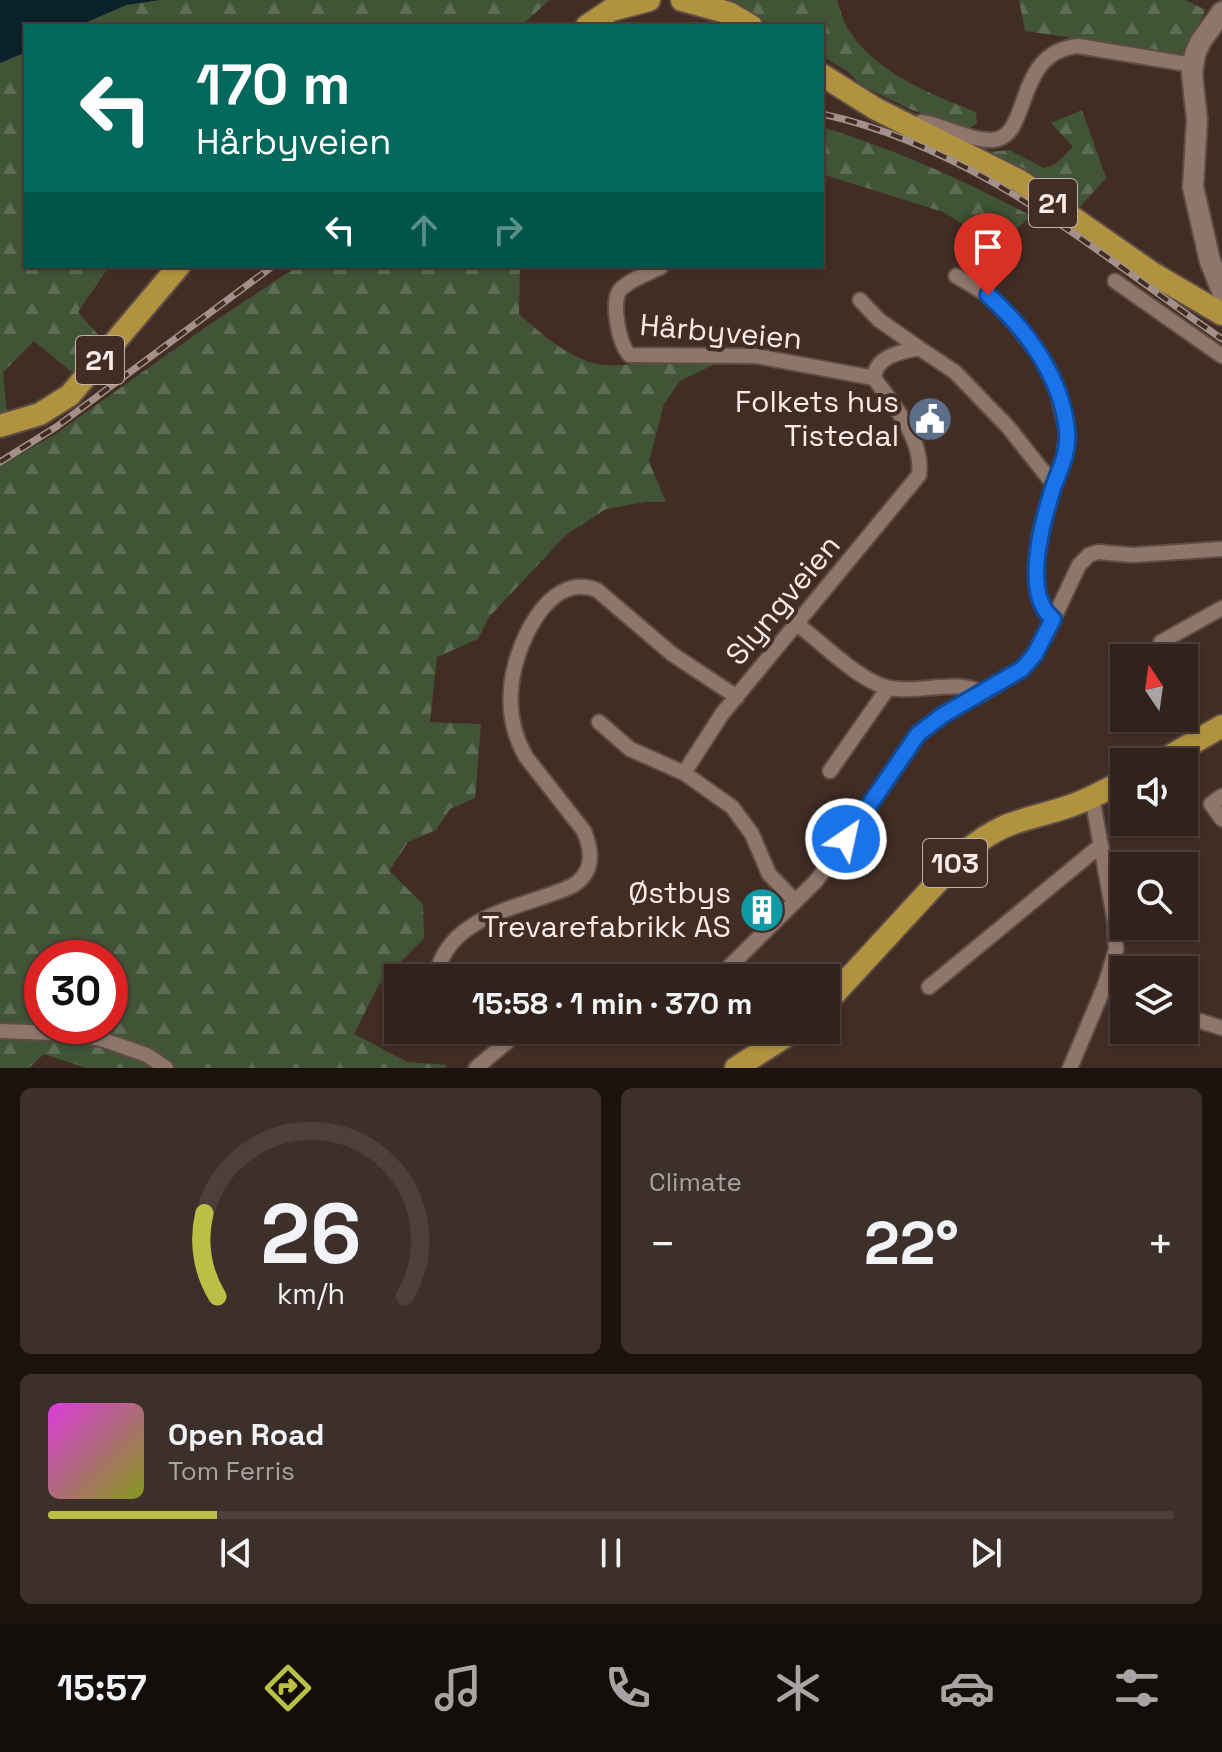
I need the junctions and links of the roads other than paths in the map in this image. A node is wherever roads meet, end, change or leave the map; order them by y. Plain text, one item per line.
1 (649, 0) edge
2 (682, 0) edge
3 (1216, 20) edge
4 (590, 24) edge
5 (748, 24) edge
6 (1193, 65) junction
7 (824, 76) edge
8 (914, 129) junction
9 (177, 268) edge
10 (659, 268) edge
11 (1214, 272) junction
12 (956, 276) dead end
13 (1115, 281) dead end
14 (1194, 299) junction
15 (860, 300) dead end
16 (1222, 306) edge
17 (919, 348) junction
18 (1222, 356) edge
19 (874, 378) junction
20 (0, 426) edge
21 (1054, 485) junction
22 (1222, 549) edge
23 (1222, 608) edge
24 (1053, 619) junction
25 (797, 624) junction
26 (1161, 642) dead end
27 (888, 688) junction
28 (984, 693) junction
29 (737, 697) junction
30 (599, 722) dead end
31 (1222, 726) edge
32 (1184, 748) edge
33 (830, 771) dead end
34 (684, 773) junction
35 (1110, 788) edge
36 (1092, 797) junction
37 (1217, 800) edge
38 (1222, 819) edge
39 (1101, 845) junction
40 (795, 901) junction
41 (440, 964) edge
42 (732, 964) edge
43 (929, 987) dead end
44 (840, 988) edge
45 (1200, 1021) dead end
46 (1222, 1028) edge
47 (0, 1031) edge
48 (504, 1044) edge
49 (773, 1044) edge
50 (166, 1068) edge
51 (476, 1068) edge
52 (736, 1068) edge
53 (1070, 1068) edge

1 - 4 main road
2 - 5 main road
3 - 6 main road
6 - 8 street
6 - 11 main road
7 - 8 main road, 21
8 - 14 main road, 21
9 - 20 main road, 21
10 - 19 street, Hårbyveien
11 - 14 main road
11 - 16 main road
12 - 21 street
13 - 18 street
14 - 16 main road, 21
15 - 17 street
17 - 19 street
17 - 21 street
19 - 25 street, Slyngveien
21 - 24 street
22 - 24 street
23 - 26 street
24 - 28 street
25 - 27 street
25 - 29 street, Slyngveien
27 - 28 street
27 - 33 street
28 - 40 street
29 - 34 street, Slyngveien
29 - 41 street
30 - 34 street
31 - 32 main road
34 - 40 street
35 - 36 main road, 103
36 - 39 street
36 - 44 main road, 103
37 - 38 street
39 - 43 street
39 - 53 street
40 - 42 street
45 - 46 street
47 - 50 street
48 - 51 street
49 - 52 main road

